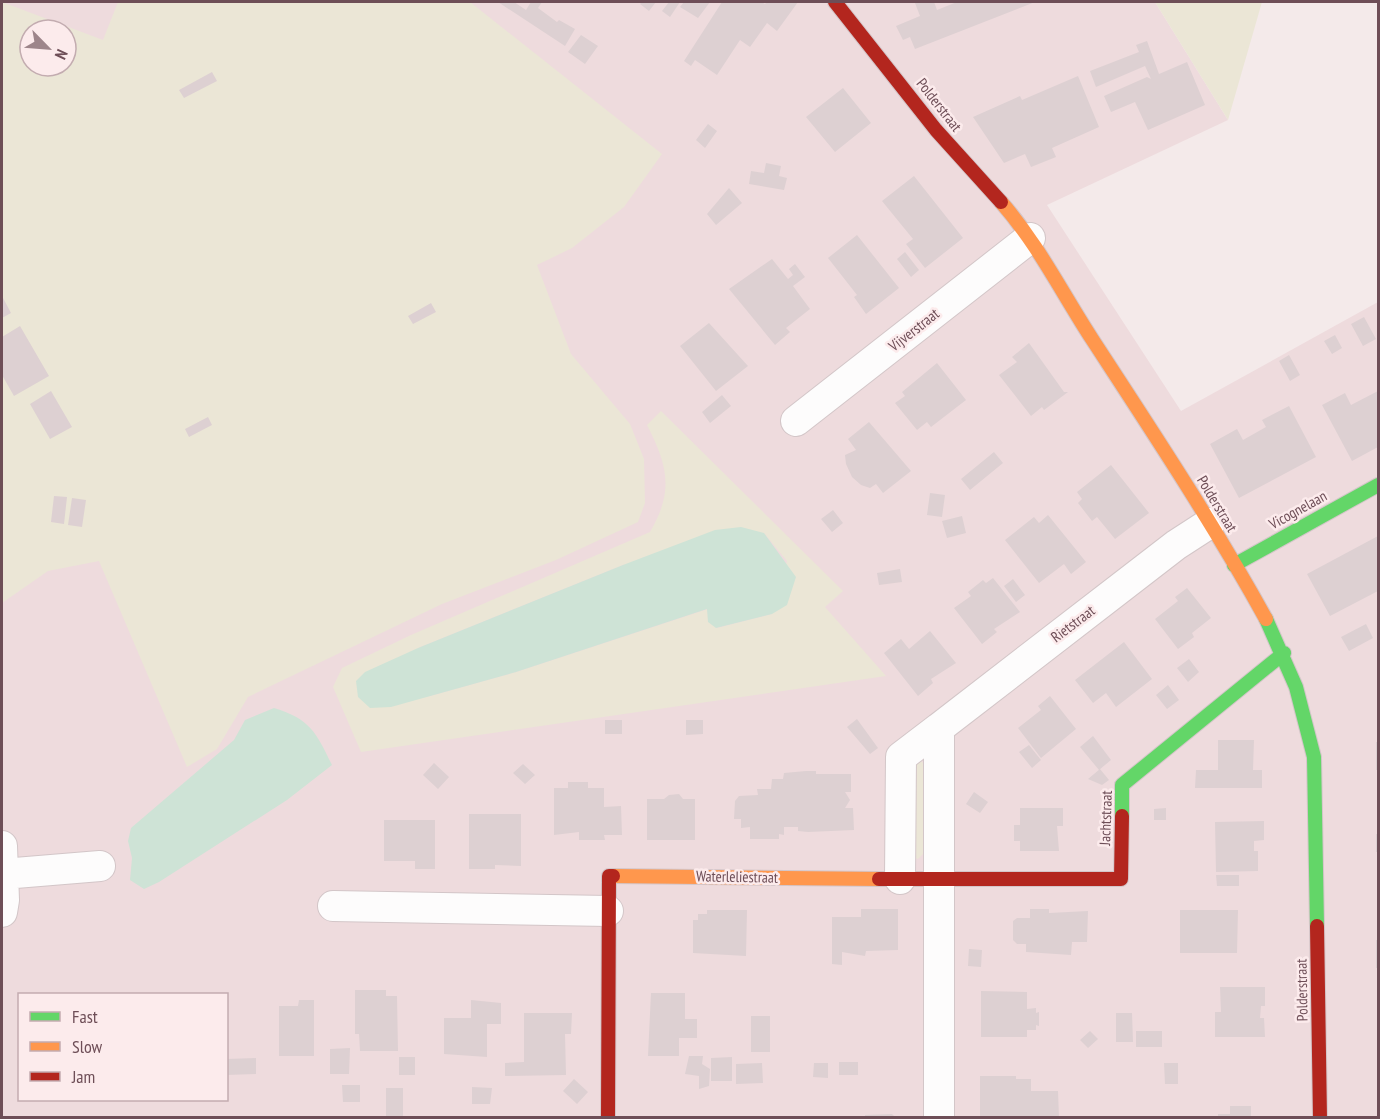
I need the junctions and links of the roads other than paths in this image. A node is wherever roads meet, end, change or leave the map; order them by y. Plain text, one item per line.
1 (835, 2) edge
2 (1030, 238) junction
3 (796, 422) dead end
4 (1378, 485) edge
5 (1209, 523) junction
6 (1234, 565) junction
7 (1284, 653) junction
8 (939, 728) junction
9 (2, 860) edge
10 (100, 866) dead end
11 (900, 879) junction
12 (941, 880) junction
13 (333, 906) dead end
14 (608, 911) junction
15 (2, 912) edge
16 (608, 1118) edge
17 (939, 1118) edge
18 (1320, 1118) edge

1 - 2 street, Polderstraat
2 - 3 street, Vijverstraat
2 - 5 street, Polderstraat
4 - 6 street, Vicognelaan
5 - 6 street, Polderstraat
5 - 8 street, Rietstraat
6 - 7 street, Polderstraat
7 - 12 street, Jachtstraat
7 - 18 street, Polderstraat
8 - 11 street, Rietstraat
8 - 12 street
9 - 10 street
9 - 15 street
11 - 12 street
11 - 14 street, Waterleliestraat
12 - 17 street
13 - 14 street
14 - 16 street, Waterleliestraat

